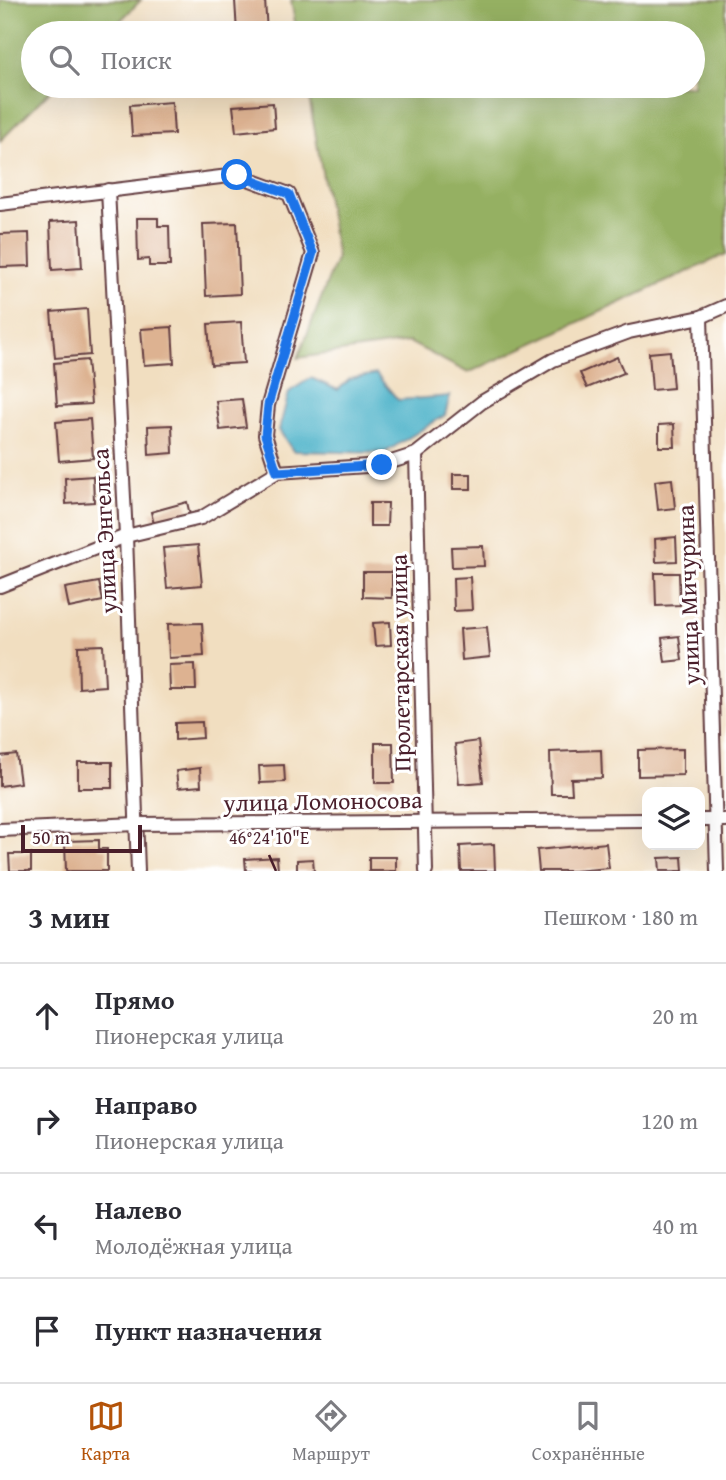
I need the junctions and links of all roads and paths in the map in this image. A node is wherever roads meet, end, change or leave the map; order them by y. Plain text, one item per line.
1 (108, 190) junction
2 (0, 204) edge
3 (726, 306) edge
4 (701, 317) junction
5 (416, 454) junction
6 (277, 472) junction
7 (126, 536) junction
8 (0, 586) edge
9 (642, 820) edge
10 (721, 820) edge
11 (424, 821) junction
12 (137, 824) junction
13 (0, 830) edge
14 (138, 871) edge
15 (426, 871) edge
16 (717, 871) edge

1 - 2 street
1 - 6 street
1 - 7 street, улица Энгельса
3 - 4 street
4 - 5 street
4 - 10 street, улица Мичурина
5 - 6 street
5 - 11 street, Пролетарская улица
6 - 7 street
7 - 8 street
7 - 12 street, улица Энгельса
9 - 11 street, улица Ломоносова
10 - 16 street, улица Мичурина
11 - 12 street, улица Ломоносова
11 - 15 street, Пролетарская улица
12 - 13 street, улица Ломоносова
12 - 14 street, улица Энгельса

